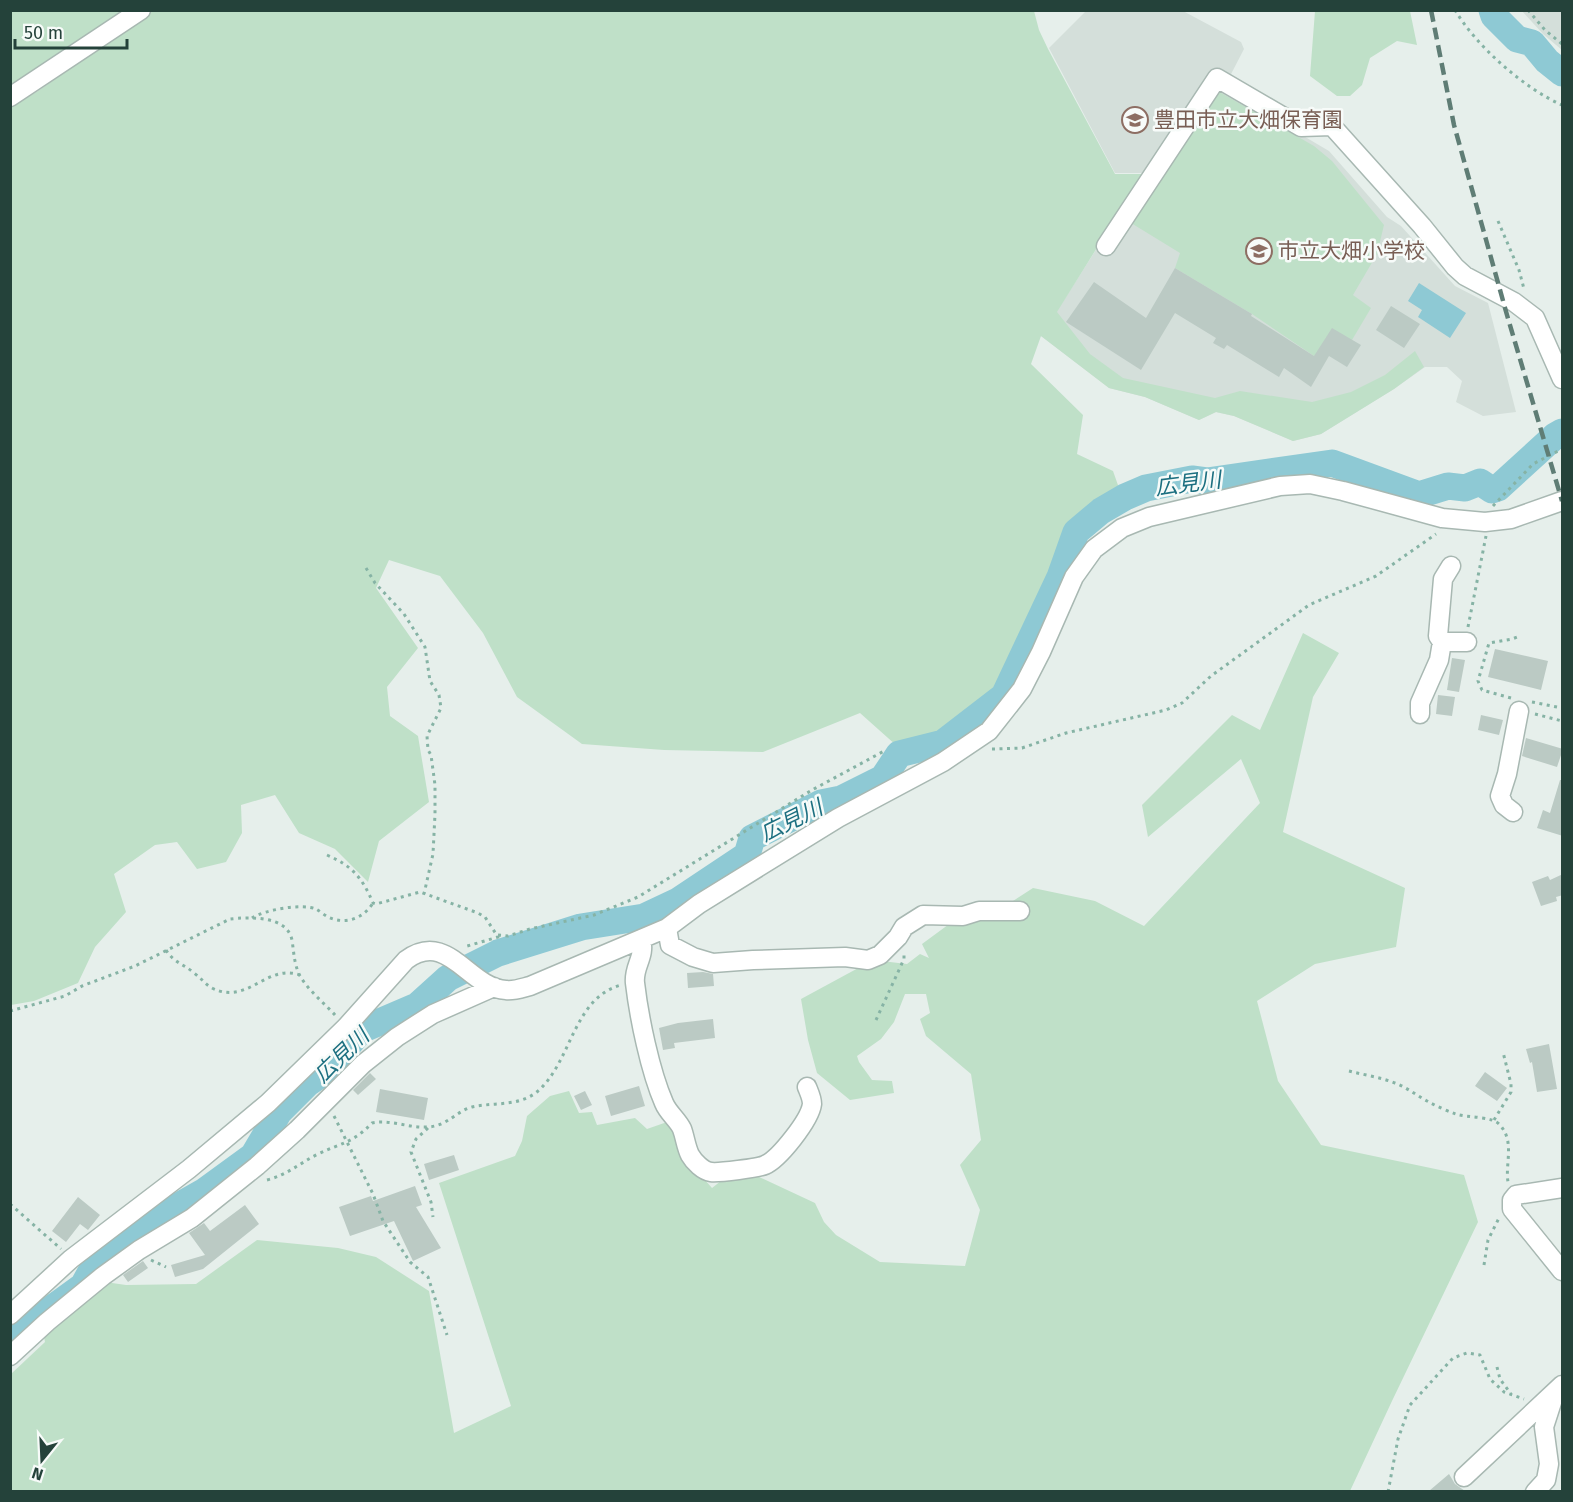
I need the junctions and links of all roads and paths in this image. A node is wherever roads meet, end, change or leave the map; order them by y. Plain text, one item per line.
1 (141, 10) edge
2 (1455, 10) edge
3 (1528, 10) edge
4 (1563, 44) edge
5 (10, 97) edge
6 (1563, 105) edge
7 (1498, 221) dead end
8 (1106, 246) dead end
9 (1525, 290) dead end
10 (1563, 379) edge
11 (1563, 449) edge
12 (1563, 501) edge
13 (1453, 519) junction
14 (1487, 522) junction
15 (1451, 566) dead end
16 (366, 568) dead end
17 (1520, 636) dead end
18 (1442, 642) junction
19 (1467, 642) joint
20 (1521, 704) junction
21 (1563, 708) edge
22 (1420, 714) dead end
23 (1563, 721) edge
24 (968, 745) junction
25 (886, 750) dead end
26 (1513, 812) dead end
27 (327, 855) dead end
28 (424, 894) junction
29 (373, 903) junction
30 (1020, 910) dead end
31 (251, 918) junction
32 (667, 928) junction
33 (498, 935) junction
34 (641, 939) junction
35 (166, 950) junction
36 (880, 955) junction
37 (450, 957) junction
38 (300, 975) junction
39 (635, 983) junction
40 (490, 985) junction
41 (10, 1011) edge
42 (876, 1020) dead end
43 (345, 1027) junction
44 (1503, 1052) dead end
45 (1349, 1071) dead end
46 (807, 1087) dead end
47 (326, 1101) junction
48 (1494, 1120) junction
49 (429, 1127) junction
50 (348, 1142) junction
51 (242, 1178) junction
52 (1563, 1188) edge
53 (1514, 1202) junction
54 (10, 1204) edge
55 (433, 1217) dead end
56 (71, 1259) junction
57 (1484, 1265) dead end
58 (1563, 1271) edge
59 (10, 1315) edge
60 (447, 1335) dead end
61 (10, 1356) edge
62 (1497, 1367) dead end
63 (1555, 1392) edge
64 (1512, 1395) junction
65 (1464, 1477) dead end
66 (1388, 1491) edge
67 (1535, 1491) edge

1 - 5 street
2 - 6 path
3 - 4 path
7 - 9 path
8 - 10 street
11 - 14 path
12 - 14 street
13 - 14 street
13 - 24 path
13 - 24 street
14 - 19 path
15 - 18 street
16 - 28 path
17 - 20 path
18 - 19 street
18 - 22 street
20 - 21 path
20 - 23 path
20 - 26 street
24 - 32 street
25 - 33 path
27 - 29 path
28 - 29 path
28 - 33 path
29 - 31 path
30 - 36 street
31 - 35 path
31 - 38 path
32 - 34 street
32 - 36 street
33 - 37 path
34 - 39 street
34 - 40 street
35 - 38 path
35 - 41 path
36 - 42 path
37 - 40 street
37 - 43 street
38 - 43 path
39 - 46 street
39 - 49 path
40 - 47 street
43 - 56 street
44 - 48 path
45 - 48 path
47 - 50 path
47 - 51 street
48 - 53 path
49 - 50 path
49 - 55 path
50 - 51 path
50 - 60 path
51 - 61 street
52 - 53 street
53 - 57 path
53 - 58 street
54 - 56 path
56 - 59 street
62 - 64 path
63 - 64 path
63 - 65 street
63 - 67 street
64 - 66 path

